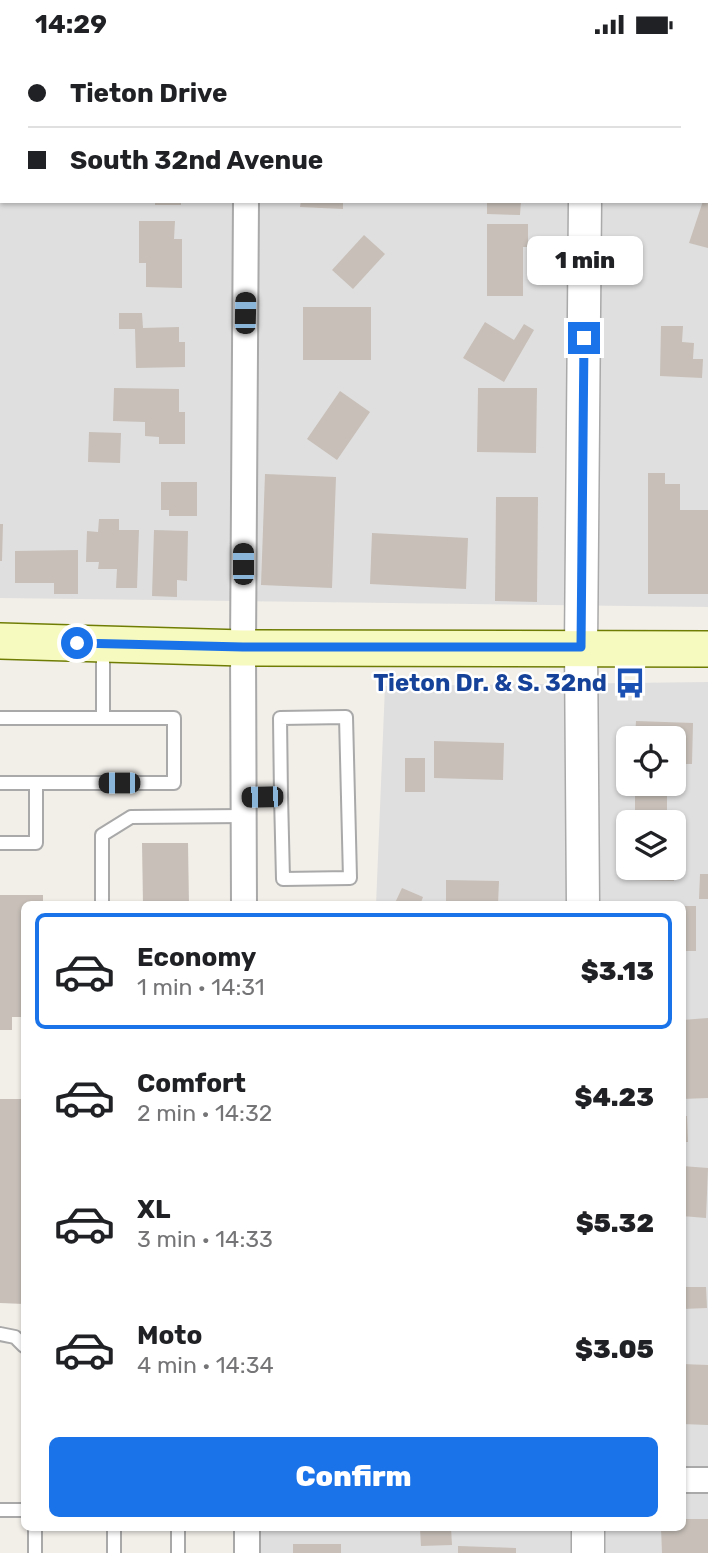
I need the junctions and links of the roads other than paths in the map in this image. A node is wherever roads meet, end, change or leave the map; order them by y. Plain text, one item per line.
1 (246, 203) edge
2 (585, 203) edge
3 (0, 641) edge
4 (103, 644) junction
5 (243, 647) junction
6 (581, 647) junction
7 (708, 649) edge
8 (0, 718) edge
9 (103, 718) junction
10 (0, 783) edge
11 (36, 783) junction
12 (281, 796) junction
13 (244, 806) junction
14 (0, 843) edge
15 (102, 901) edge
16 (244, 901) edge
17 (583, 901) edge
18 (0, 1334) edge
19 (21, 1343) edge
20 (686, 1480) edge
21 (708, 1480) edge
22 (0, 1510) edge
23 (21, 1510) edge
24 (35, 1531) edge
25 (114, 1531) edge
26 (178, 1531) edge
27 (247, 1531) edge
28 (588, 1531) edge
29 (35, 1553) edge
30 (114, 1553) edge
31 (178, 1553) edge
32 (247, 1553) edge
33 (588, 1553) edge

1 - 5 street
2 - 6 street
3 - 4 main road
4 - 5 main road
4 - 9 lane
5 - 6 main road
5 - 13 street
6 - 7 main road
6 - 17 street
8 - 9 lane
9 - 11 lane
10 - 11 lane
11 - 14 lane
12 - 12 lane
12 - 13 lane
13 - 15 lane
13 - 16 street
18 - 19 lane
20 - 21 street
22 - 23 lane
24 - 29 lane
25 - 30 lane
26 - 31 lane
27 - 32 street
28 - 33 street

